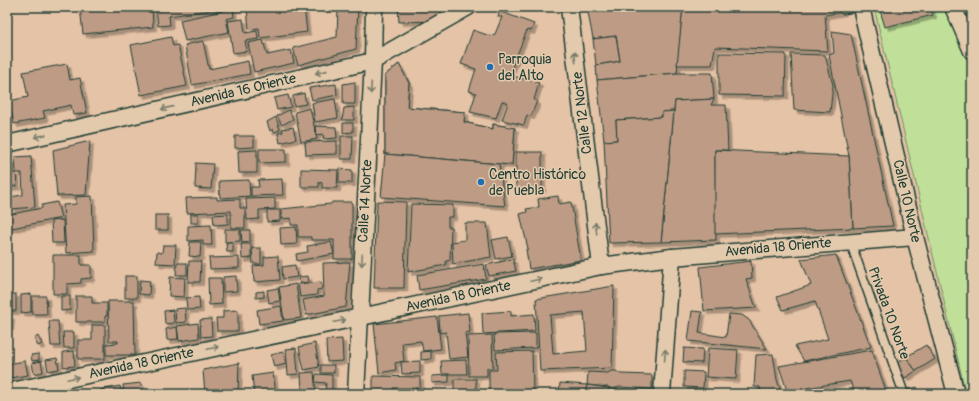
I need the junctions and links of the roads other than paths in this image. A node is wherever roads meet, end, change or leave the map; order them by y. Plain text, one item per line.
1 (374, 7) edge
2 (468, 7) edge
3 (569, 7) edge
4 (860, 7) edge
5 (953, 7) edge
6 (843, 9) dead end
7 (972, 51) edge
8 (373, 61) junction
9 (7, 144) edge
10 (915, 237) junction
11 (849, 241) junction
12 (672, 257) junction
13 (601, 266) junction
14 (359, 317) junction
15 (7, 392) edge
16 (356, 394) edge
17 (662, 394) edge
18 (904, 394) edge
19 (956, 394) edge

1 - 8 street, Calle 14 Norte
2 - 8 street, Avenida 16 Oriente
13 -> 3 street, Calle 12 Norte
4 - 6 lane
4 - 10 street, Calle 10 Norte
5 - 7 street
8 -> 9 street, Avenida 16 Oriente
8 -> 14 street, Calle 14 Norte
10 - 11 street, Avenida 18 Oriente
10 - 19 street, Calle 10 Norte
11 - 12 street, Avenida 18 Oriente
11 - 18 lane, Privada 10 Norte
12 - 13 street, Avenida 18 Oriente
17 -> 12 street
14 -> 13 street, Avenida 18 Oriente
15 -> 14 street, Avenida 18 Oriente
14 - 16 street, Calle 14 Norte

